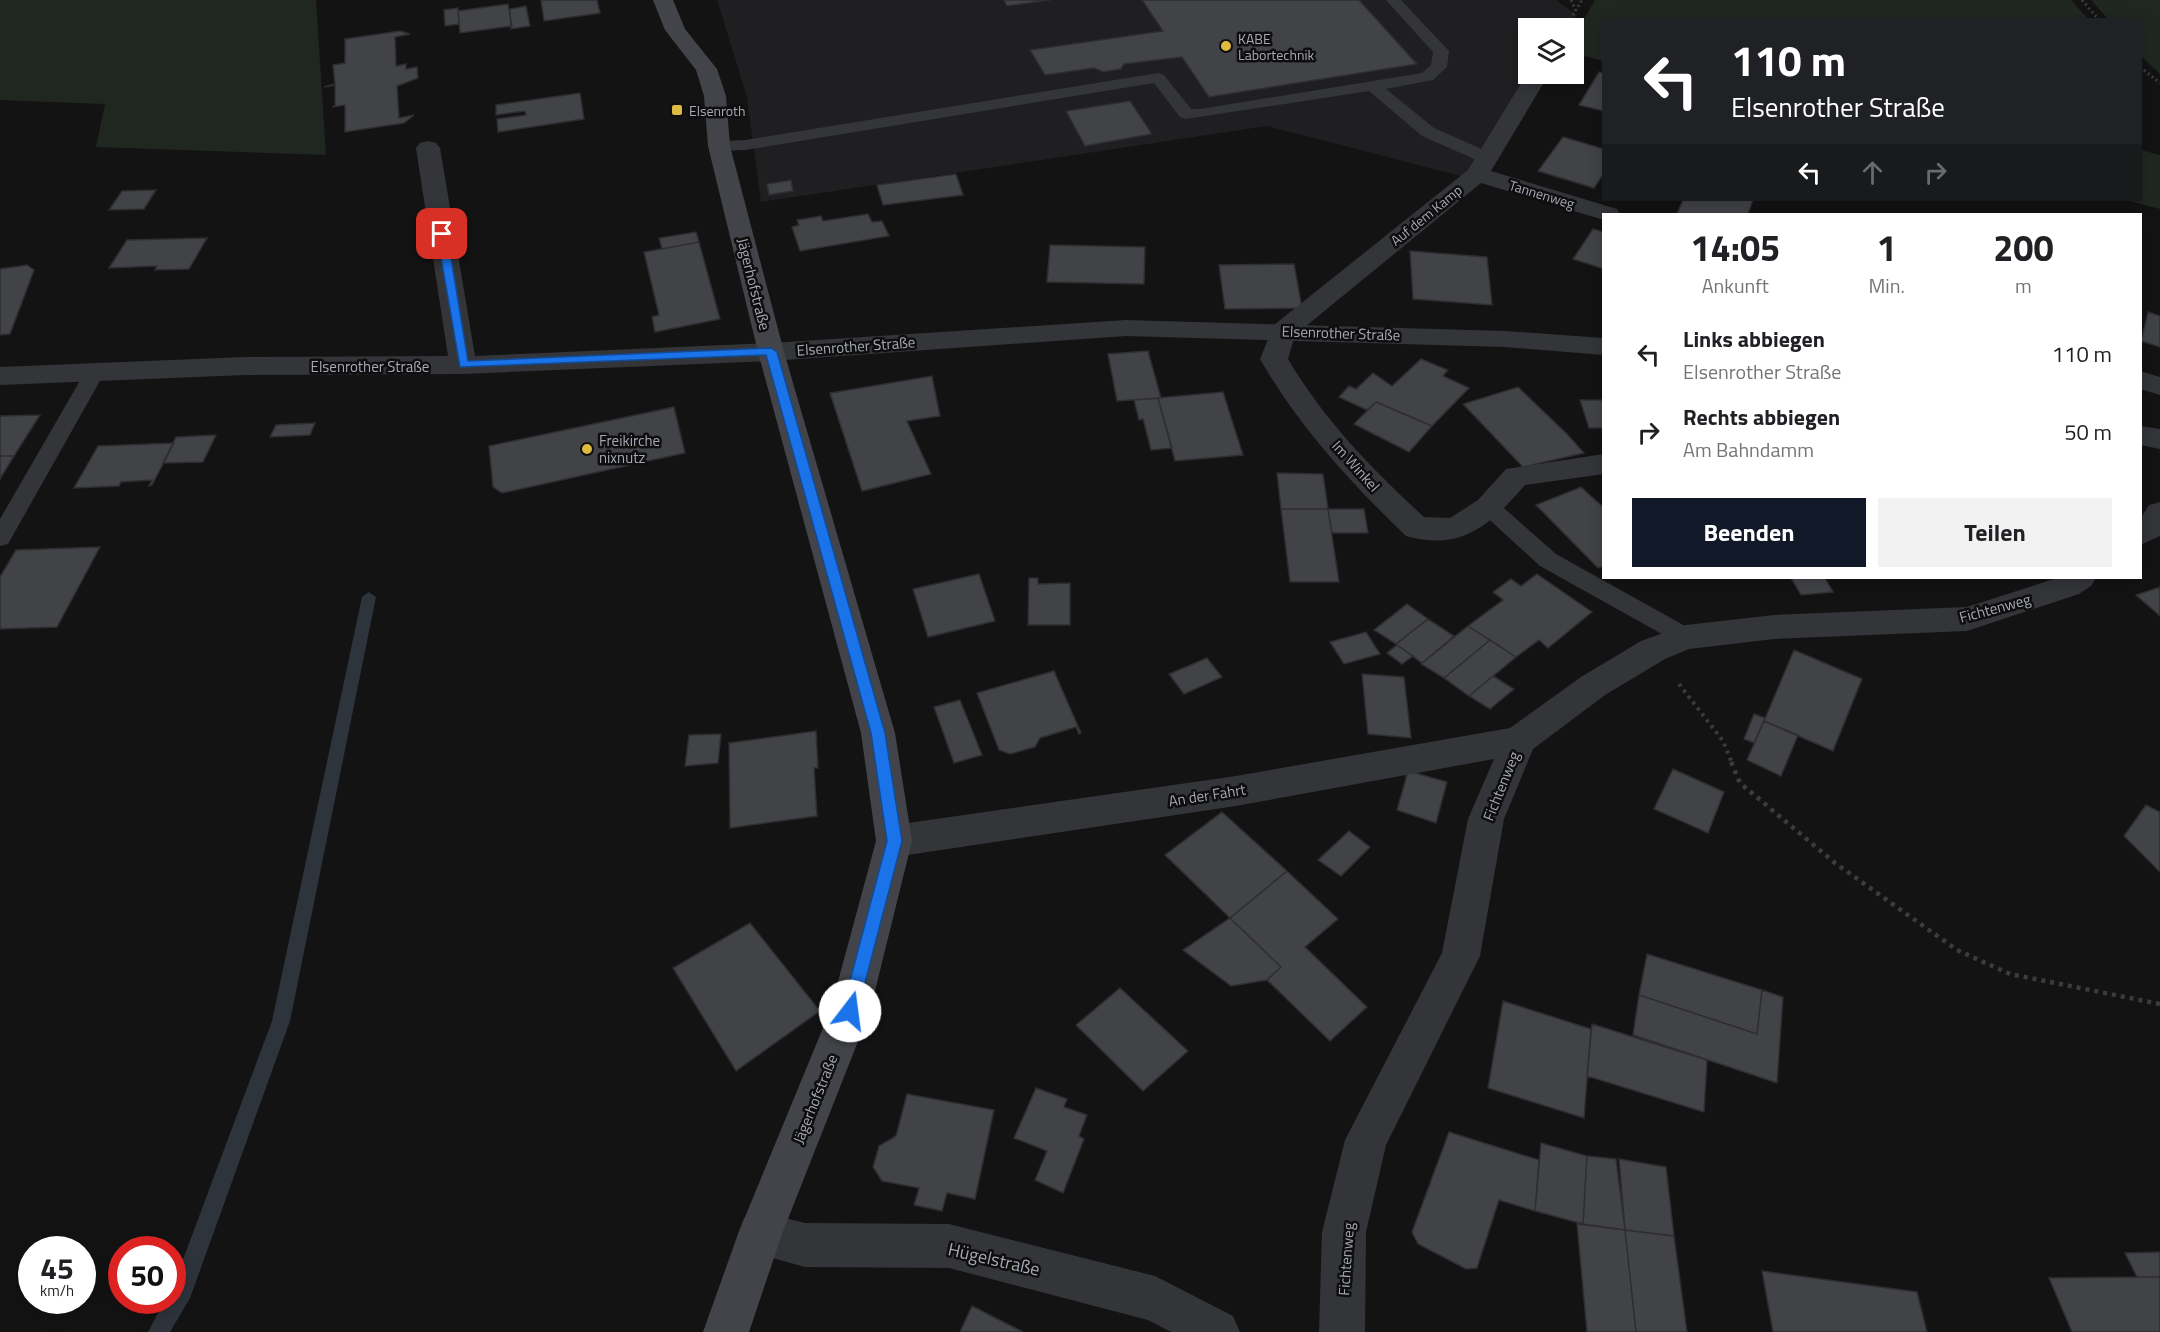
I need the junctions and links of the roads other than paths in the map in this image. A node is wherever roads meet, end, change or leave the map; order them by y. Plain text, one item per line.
1 (663, 0) edge
2 (1393, 0) edge
3 (1532, 84) edge
4 (1374, 87) junction
5 (719, 146) junction
6 (428, 148) dead end
7 (1482, 166) junction
8 (1605, 213) edge
9 (1283, 331) junction
10 (1602, 347) edge
11 (771, 352) junction
12 (464, 365) junction
13 (95, 372) junction
14 (0, 376) edge
15 (2142, 381) edge
16 (2160, 386) edge
17 (2142, 435) edge
18 (2160, 439) edge
19 (1602, 464) edge
20 (1489, 507) junction
21 (2160, 513) edge
22 (2142, 533) edge
23 (0, 537) edge
24 (2078, 579) edge
25 (1686, 637) junction
26 (1519, 740) junction
27 (894, 841) junction
28 (760, 1234) junction
29 (726, 1332) edge
30 (1217, 1332) edge
31 (1342, 1332) edge

1 - 5 main road, Jägerhofstraße
2 - 4 lane
3 - 7 street, Auf dem Kamp
4 - 5 lane
4 - 7 lane
5 - 11 main road, Jägerhofstraße
6 - 12 street
7 - 8 street, Tannenweg
7 - 9 street, Auf dem Kamp
9 - 10 street, Elsenrother Straße
9 - 11 street, Elsenrother Straße
9 - 20 street, Im Winkel
11 - 12 street, Elsenrother Straße
11 - 27 main road, Jägerhofstraße
12 - 13 street, Elsenrother Straße
13 - 14 street, Elsenrother Straße
13 - 23 lane
15 - 16 street
17 - 18 street
19 - 20 street, Im Winkel
20 - 25 lane
21 - 22 street
24 - 25 street, Fichtenweg
25 - 26 street, Fichtenweg
26 - 27 street, An der Fahrt
26 - 31 street, Fichtenweg
27 - 28 main road, Jägerhofstraße
28 - 29 main road, Jägerhofstraße
28 - 30 street, Hügelstraße

